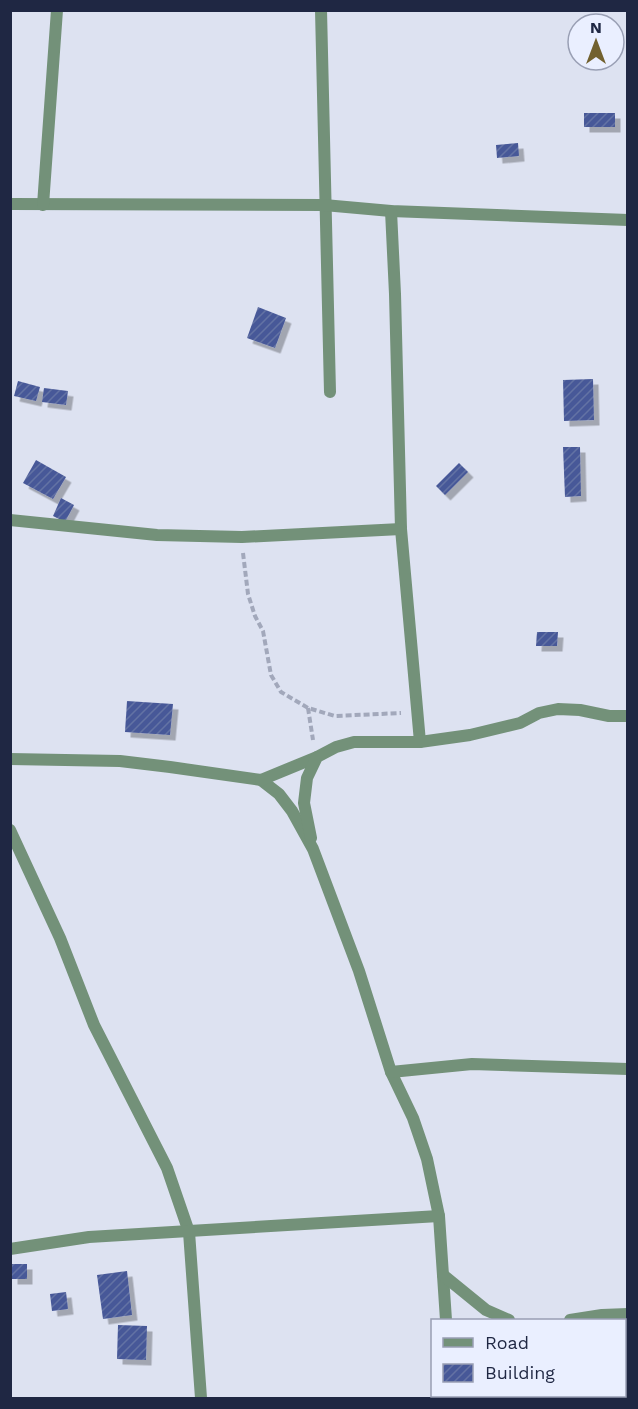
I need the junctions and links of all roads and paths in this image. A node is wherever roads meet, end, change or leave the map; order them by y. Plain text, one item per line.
1 (57, 10) edge
2 (321, 10) edge
3 (10, 204) edge
4 (43, 206) junction
5 (324, 206) junction
6 (391, 211) junction
7 (627, 220) edge
8 (330, 392) dead end
9 (10, 520) edge
10 (401, 529) junction
11 (242, 537) junction
12 (308, 708) junction
13 (417, 712) junction
14 (627, 716) edge
15 (420, 742) junction
16 (317, 757) junction
17 (10, 759) edge
18 (261, 780) junction
19 (10, 830) edge
20 (313, 849) junction
21 (627, 1069) edge
22 (391, 1072) junction
23 (439, 1216) junction
24 (189, 1232) junction
25 (10, 1249) edge
26 (443, 1275) junction
27 (627, 1314) edge
28 (446, 1319) edge
29 (507, 1319) edge
30 (576, 1319) edge
31 (201, 1398) edge

1 - 4 street
2 - 5 street
3 - 4 street
4 - 5 street
5 - 6 street
5 - 8 street
6 - 7 street
6 - 10 street
9 - 11 street
10 - 11 street
10 - 13 street
11 - 12 path
12 - 13 path
12 - 16 path
13 - 15 street
14 - 15 street
15 - 16 street
16 - 18 street
16 - 20 street
17 - 18 street
18 - 20 street
19 - 24 street
20 - 22 street
21 - 22 street
22 - 23 street
23 - 24 street
23 - 26 street
24 - 25 street
24 - 31 street
26 - 28 street
26 - 29 street
27 - 30 street

